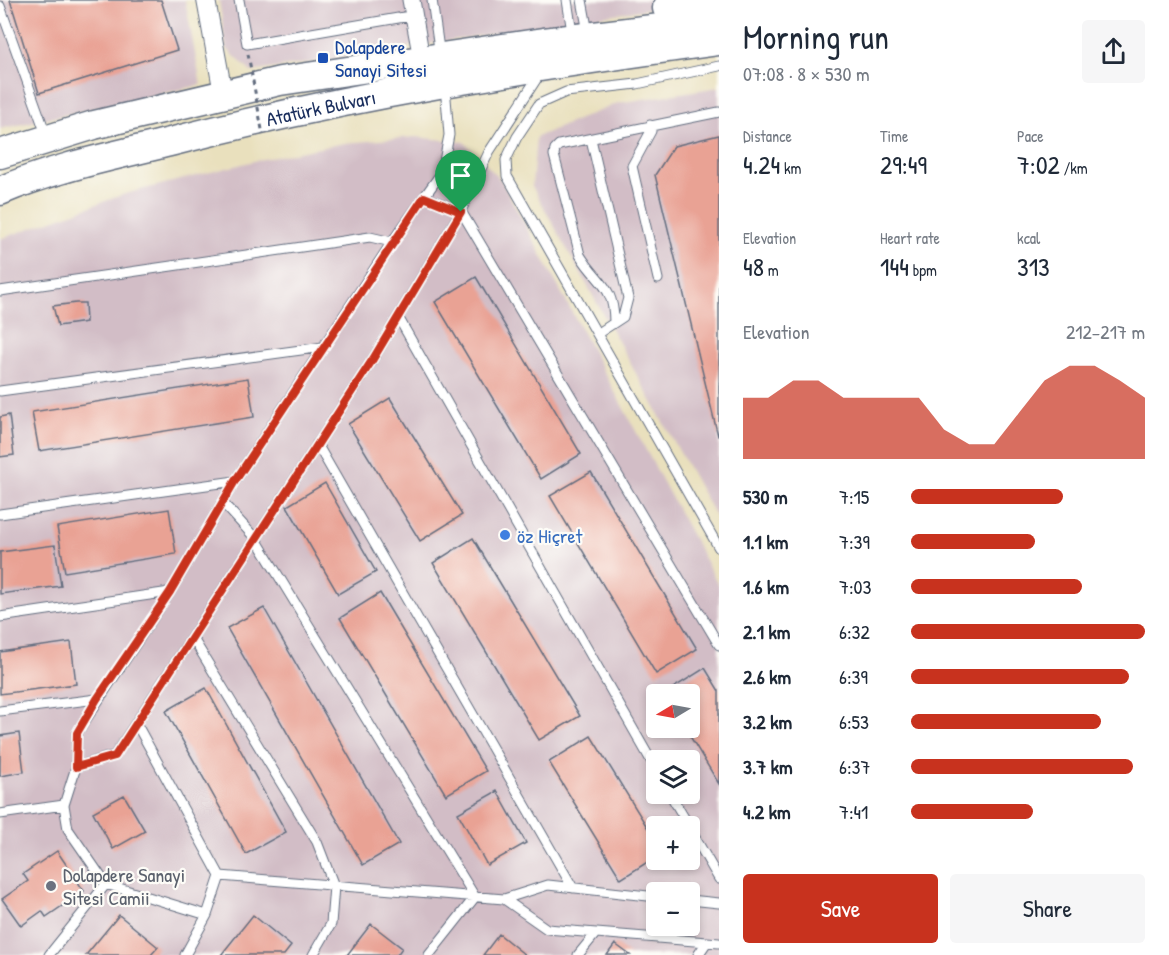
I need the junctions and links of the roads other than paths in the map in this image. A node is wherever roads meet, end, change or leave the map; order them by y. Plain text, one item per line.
1 (206, 0) edge
2 (239, 0) edge
3 (407, 0) edge
4 (415, 0) edge
5 (432, 0) edge
6 (567, 0) edge
7 (718, 0) edge
8 (0, 6) edge
9 (410, 16) junction
10 (580, 20) edge
11 (719, 21) edge
12 (719, 41) edge
13 (545, 54) junction
14 (719, 54) edge
15 (583, 59) junction
16 (432, 66) junction
17 (719, 66) edge
18 (223, 93) junction
19 (719, 112) edge
20 (650, 125) junction
21 (48, 139) junction
22 (591, 139) junction
23 (0, 154) edge
24 (0, 191) edge
25 (424, 197) junction
26 (461, 212) junction
27 (392, 242) junction
28 (658, 279) dead end
29 (626, 284) junction
30 (608, 289) junction
31 (0, 291) edge
32 (398, 317) junction
33 (614, 322) junction
34 (597, 334) junction
35 (323, 347) junction
36 (0, 391) edge
37 (317, 444) junction
38 (235, 481) junction
39 (223, 503) junction
40 (0, 514) edge
41 (256, 538) junction
42 (719, 548) edge
43 (170, 592) junction
44 (0, 617) edge
45 (192, 637) junction
46 (719, 645) edge
47 (97, 699) junction
48 (0, 711) edge
49 (136, 723) junction
50 (646, 752) edge
51 (76, 767) junction
52 (64, 805) junction
53 (0, 814) edge
54 (700, 847) edge
55 (220, 876) junction
56 (719, 879) edge
57 (106, 884) junction
58 (334, 886) junction
59 (573, 888) junction
60 (646, 896) edge
61 (475, 897) junction
62 (504, 899) junction
63 (700, 901) edge
64 (719, 903) edge
65 (207, 915) junction
66 (596, 933) junction
67 (707, 942) junction
68 (719, 944) edge
69 (49, 955) edge
70 (185, 955) edge
71 (313, 955) edge
72 (429, 955) edge
73 (578, 955) edge
74 (698, 955) edge

1 - 18 street
2 - 9 lane
3 - 9 lane
4 - 16 lane
5 - 16 lane
6 - 10 lane
7 - 10 main road
8 - 21 lane
9 - 16 lane
10 - 13 main road
11 - 13 main road, Atatürk Bulvarı
12 - 15 main road, Atatürk Bulvarı
13 - 15 main road, Atatürk Bulvarı
13 - 16 main road, Atatürk Bulvarı
13 - 26 lane
14 - 15 main road
16 - 18 main road, Atatürk Bulvarı
16 - 24 main road, Atatürk Bulvarı
16 - 25 lane
17 - 34 lane
18 - 21 main road, Atatürk Bulvarı
19 - 20 lane
20 - 22 lane
20 - 28 lane
21 - 23 main road, Atatürk Bulvarı
22 - 29 lane
22 - 30 lane
25 - 26 lane
25 - 27 lane
26 - 32 lane
26 - 46 lane
27 - 31 lane
27 - 35 lane
29 - 30 lane
29 - 33 lane
30 - 33 lane
32 - 37 lane
32 - 50 lane
33 - 34 lane
34 - 42 lane
35 - 36 lane
35 - 38 lane
37 - 41 lane
37 - 59 lane
38 - 39 lane
38 - 40 lane
39 - 41 lane
39 - 43 lane
41 - 45 lane
41 - 61 lane
43 - 44 lane
43 - 47 lane
45 - 49 lane
45 - 58 lane
47 - 48 lane
47 - 51 lane
49 - 51 lane
49 - 55 lane
51 - 52 lane
52 - 53 lane
52 - 57 lane
54 - 56 lane
55 - 58 lane
55 - 65 lane
57 - 65 lane
57 - 69 lane
58 - 61 lane
58 - 71 lane
59 - 60 lane
59 - 62 lane
61 - 62 lane
61 - 72 lane
62 - 66 lane
63 - 64 lane
65 - 70 lane
66 - 67 lane
66 - 73 lane
67 - 68 lane
67 - 74 lane

